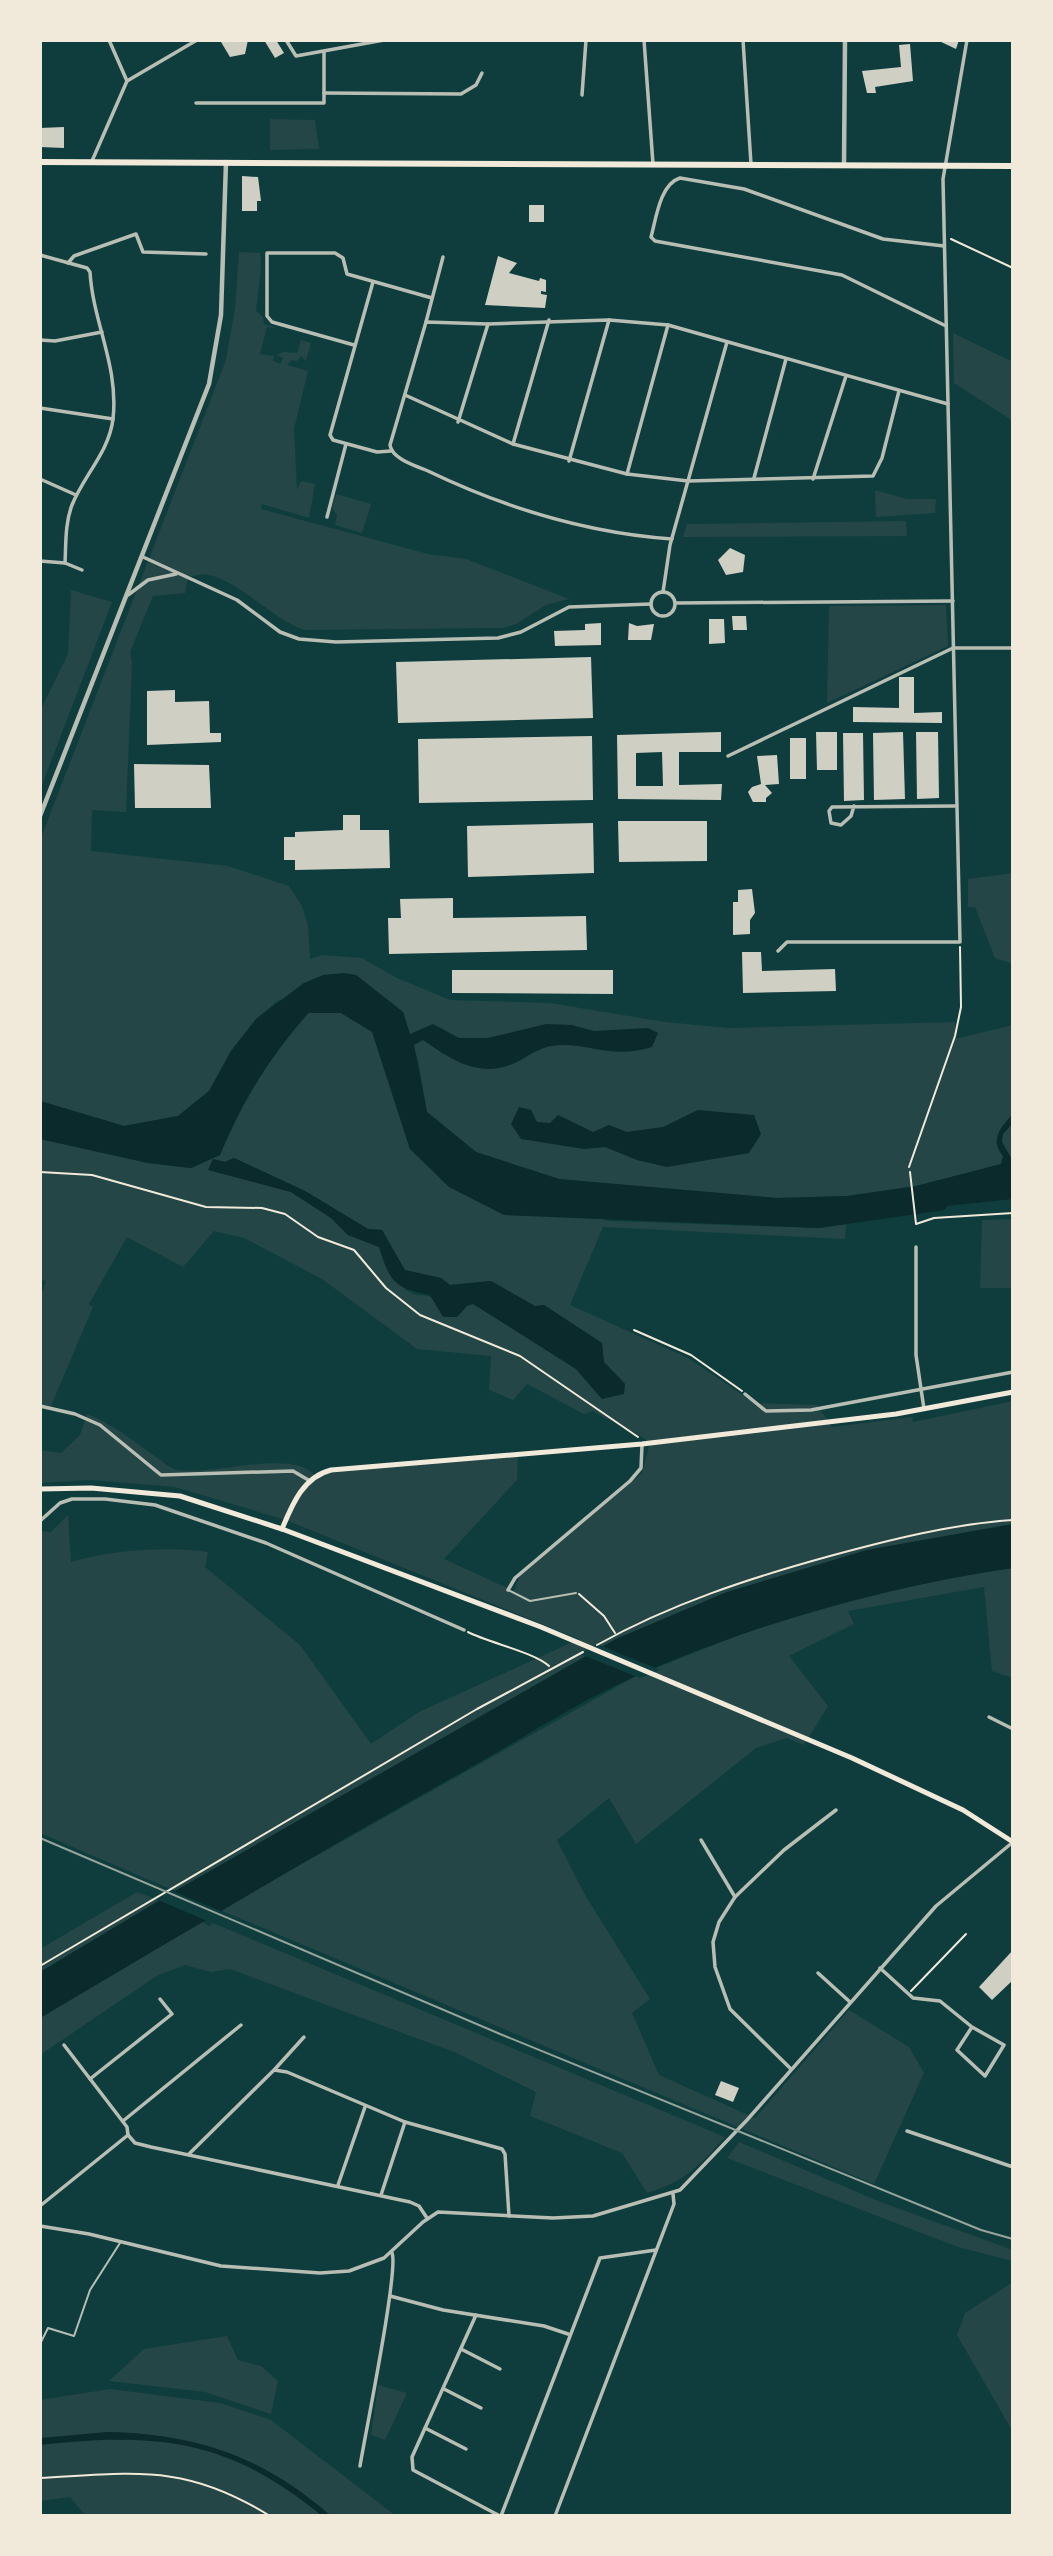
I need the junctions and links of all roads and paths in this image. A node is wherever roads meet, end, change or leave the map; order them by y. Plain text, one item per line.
1 (109, 40) edge
2 (197, 40) edge
3 (286, 40) edge
4 (384, 40) edge
5 (586, 40) edge
6 (644, 40) edge
7 (743, 40) edge
8 (845, 40) edge
9 (967, 40) edge
10 (324, 52) junction
11 (482, 73) dead end
12 (127, 81) junction
13 (324, 93) junction
14 (582, 95) dead end
15 (197, 103) dead end
16 (40, 162) edge
17 (226, 162) junction
18 (91, 163) junction
19 (653, 165) junction
20 (751, 165) junction
21 (844, 166) junction
22 (1013, 166) edge
23 (946, 167) junction
24 (943, 235) junction
25 (944, 246) junction
26 (206, 254) dead end
27 (40, 255) edge
28 (443, 257) dead end
29 (68, 263) junction
30 (1013, 268) edge
31 (373, 282) junction
32 (432, 298) junction
33 (549, 320) junction
34 (609, 320) junction
35 (426, 322) junction
36 (488, 324) junction
37 (668, 325) junction
38 (946, 326) junction
39 (102, 332) junction
40 (40, 340) edge
41 (727, 342) junction
42 (354, 345) junction
43 (786, 359) junction
44 (846, 376) junction
45 (899, 391) junction
46 (405, 395) junction
47 (948, 404) junction
48 (40, 408) edge
49 (113, 419) junction
50 (458, 422) junction
51 (346, 444) junction
52 (513, 444) junction
53 (391, 451) junction
54 (569, 461) junction
55 (626, 474) junction
56 (754, 478) junction
57 (40, 479) edge
58 (813, 479) junction
59 (688, 481) junction
60 (76, 495) junction
61 (327, 517) dead end
62 (672, 539) junction
63 (143, 557) junction
64 (40, 561) edge
65 (65, 563) junction
66 (82, 570) dead end
67 (178, 574) junction
68 (663, 592) junction
69 (128, 595) junction
70 (953, 601) junction
71 (676, 603) junction
72 (651, 604) junction
73 (953, 648) junction
74 (1013, 648) edge
75 (728, 756) dead end
76 (854, 806) junction
77 (955, 806) junction
78 (40, 816) edge
79 (960, 942) junction
80 (778, 951) dead end
81 (909, 1167) dead end
82 (40, 1172) edge
83 (910, 1172) dead end
84 (1013, 1213) edge
85 (916, 1247) dead end
86 (634, 1330) dead end
87 (1013, 1373) edge
88 (920, 1389) junction
89 (1013, 1392) edge
90 (745, 1394) joint
91 (40, 1406) edge
92 (924, 1409) junction
93 (642, 1444) junction
94 (310, 1481) junction
95 (40, 1489) edge
96 (1013, 1520) edge
97 (40, 1521) edge
98 (282, 1529) junction
99 (508, 1590) joint
100 (576, 1593) joint
101 (464, 1630) joint
102 (616, 1634) junction
103 (550, 1667) junction
104 (989, 1717) dead end
105 (1013, 1729) edge
106 (836, 1810) dead end
107 (701, 1840) dead end
108 (1013, 1842) edge
109 (734, 1897) junction
110 (966, 1934) dead end
111 (40, 1966) edge
112 (880, 1968) junction
113 (818, 1973) dead end
114 (908, 1994) junction
115 (160, 1999) dead end
116 (850, 2002) junction
117 (241, 2025) dead end
118 (972, 2028) junction
119 (304, 2037) dead end
120 (64, 2045) dead end
121 (791, 2069) junction
122 (274, 2070) junction
123 (90, 2079) junction
124 (365, 2106) junction
125 (122, 2121) junction
126 (405, 2122) junction
127 (907, 2131) dead end
128 (128, 2135) junction
129 (189, 2154) junction
130 (1013, 2166) edge
131 (338, 2185) junction
132 (673, 2194) junction
133 (381, 2195) junction
134 (40, 2206) edge
135 (509, 2216) junction
136 (428, 2218) junction
137 (40, 2226) edge
138 (121, 2242) junction
139 (656, 2250) junction
140 (392, 2253) junction
141 (390, 2296) junction
142 (476, 2315) junction
143 (568, 2334) junction
144 (40, 2344) edge
145 (461, 2349) junction
146 (500, 2369) dead end
147 (444, 2389) junction
148 (481, 2408) dead end
149 (425, 2428) junction
150 (466, 2449) dead end
151 (360, 2466) dead end
152 (40, 2477) edge
153 (270, 2516) edge
154 (500, 2516) edge
155 (555, 2516) edge

1 - 12 street
2 - 12 street
3 - 10 street
4 - 10 street
5 - 14 street
6 - 19 street
7 - 20 street
8 - 21 street
9 - 23 street
10 - 13 street
11 - 13 street
12 - 18 street
13 - 15 street
16 - 18 main road
17 - 18 main road
17 - 19 main road
17 - 63 street
19 - 20 main road
20 - 21 main road
21 - 23 main road
22 - 23 main road
23 - 24 street
24 - 25 street
24 - 30 path
25 - 38 street
25 - 38 street
26 - 29 street
27 - 29 street
28 - 32 street
29 - 39 street
31 - 32 street
31 - 42 street
31 - 42 street
32 - 35 street
33 - 34 street
33 - 36 street
33 - 52 street
34 - 37 street
34 - 54 street
35 - 36 street
35 - 46 street
36 - 50 street
37 - 41 street
37 - 55 street
38 - 47 street
39 - 40 street
39 - 49 street
41 - 43 street
41 - 59 street
42 - 51 street
43 - 44 street
43 - 56 street
44 - 45 street
44 - 58 street
45 - 47 street
45 - 58 street
46 - 50 street
46 - 53 street
47 - 70 street
48 - 49 street
49 - 60 street
50 - 52 street
51 - 53 street
51 - 61 street
52 - 54 street
53 - 62 street
54 - 55 street
55 - 59 street
56 - 58 street
56 - 59 street
57 - 60 street
59 - 62 street
60 - 65 street
62 - 68 street
63 - 67 street
63 - 69 street
64 - 65 street
65 - 66 street
67 - 69 street
67 - 72 street
68 - 71 street
68 - 72 street
69 - 78 street
70 - 71 street
70 - 73 street
71 - 72 street
73 - 74 street
73 - 75 street
73 - 77 street
76 - 76 street
76 - 77 street
77 - 79 street
79 - 80 street
79 - 81 path
82 - 93 path
83 - 84 path
85 - 88 street
86 - 90 path
87 - 88 street
88 - 90 street
88 - 92 street
89 - 92 main road
91 - 94 street
92 - 93 main road
93 - 94 main road
93 - 99 street
94 - 98 main road
95 - 98 main road
96 - 102 path
97 - 101 street
98 - 108 main road
99 - 100 lane
100 - 102 path
101 - 103 path
102 - 103 path
103 - 111 path
104 - 105 street
106 - 109 street
107 - 109 street
108 - 112 street
109 - 121 street
110 - 114 path
112 - 114 street
112 - 116 street
113 - 116 street
114 - 118 street
115 - 123 street
116 - 121 street
117 - 125 street
118 - 118 street
119 - 122 street
120 - 123 street
121 - 132 street
122 - 124 street
122 - 129 street
123 - 125 street
124 - 126 street
124 - 131 street
125 - 128 street
126 - 133 street
126 - 135 street
127 - 130 street
128 - 129 street
128 - 134 street
129 - 131 street
131 - 133 street
132 - 135 street
132 - 139 street
133 - 136 street
135 - 136 street
136 - 140 street
137 - 138 street
138 - 140 street
138 - 144 lane
139 - 143 street
139 - 155 street
140 - 141 street
141 - 142 street
141 - 151 street
142 - 143 street
142 - 145 street
143 - 154 street
145 - 146 street
145 - 147 street
147 - 148 street
147 - 149 street
149 - 150 street
149 - 154 street
152 - 153 path

